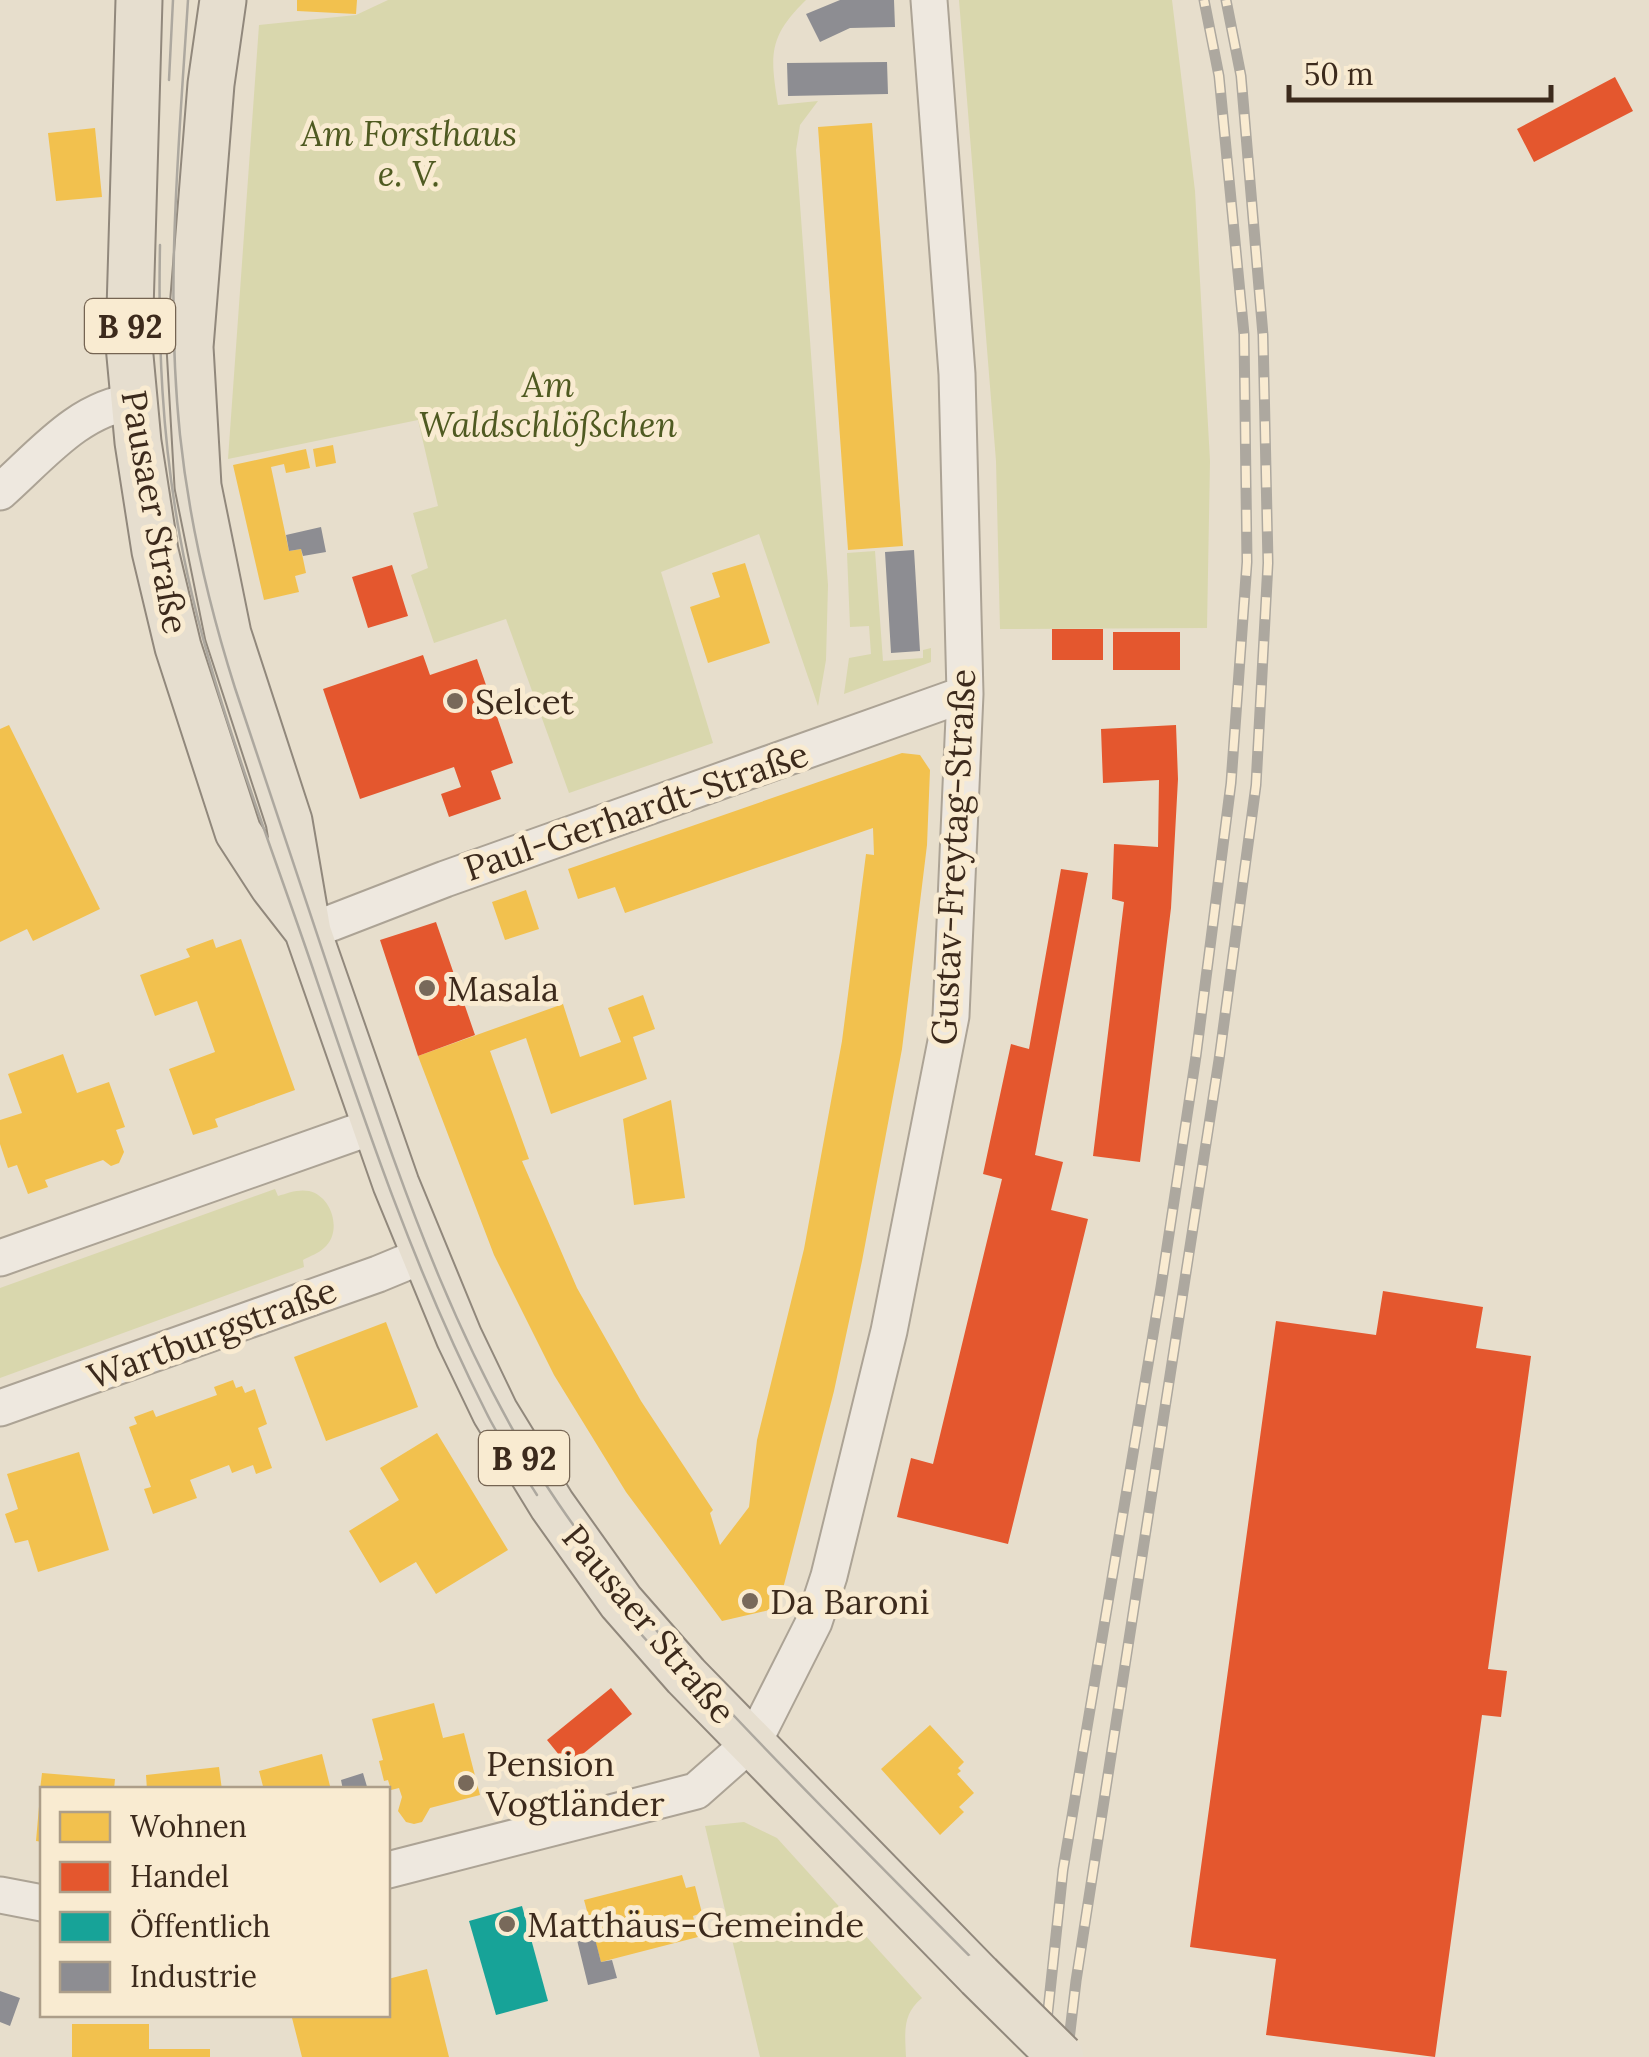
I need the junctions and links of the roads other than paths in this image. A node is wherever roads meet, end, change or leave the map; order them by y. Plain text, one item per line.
1 (139, 0) edge
2 (223, 0) edge
3 (929, 0) edge
4 (134, 402) junction
5 (0, 492) edge
6 (965, 694) junction
7 (308, 932) junction
8 (374, 1126) junction
9 (424, 1255) junction
10 (0, 1258) edge
11 (0, 1408) edge
12 (750, 1743) junction
13 (390, 1869) edge
14 (0, 1895) edge
15 (40, 1903) edge
16 (1061, 2057) edge

1 - 4 main road, Pausaer Straße / B 92
2 - 7 main road, Pausaer Straße / B 92
3 - 6 street, Gustav-Freytag-Straße
4 - 5 street
4 - 7 main road, Pausaer Straße / B 92
6 - 7 street, Paul-Gerhardt-Straße
6 - 12 street, Gustav-Freytag-Straße
7 - 8 main road, Pausaer Straße / B 92
8 - 9 main road, Pausaer Straße / B 92
8 - 10 street
9 - 11 street, Wartburgstraße
9 - 12 main road, Pausaer Straße / B 92
12 - 13 street
12 - 16 main road, Pausaer Straße / B 92, bridge
14 - 15 street

